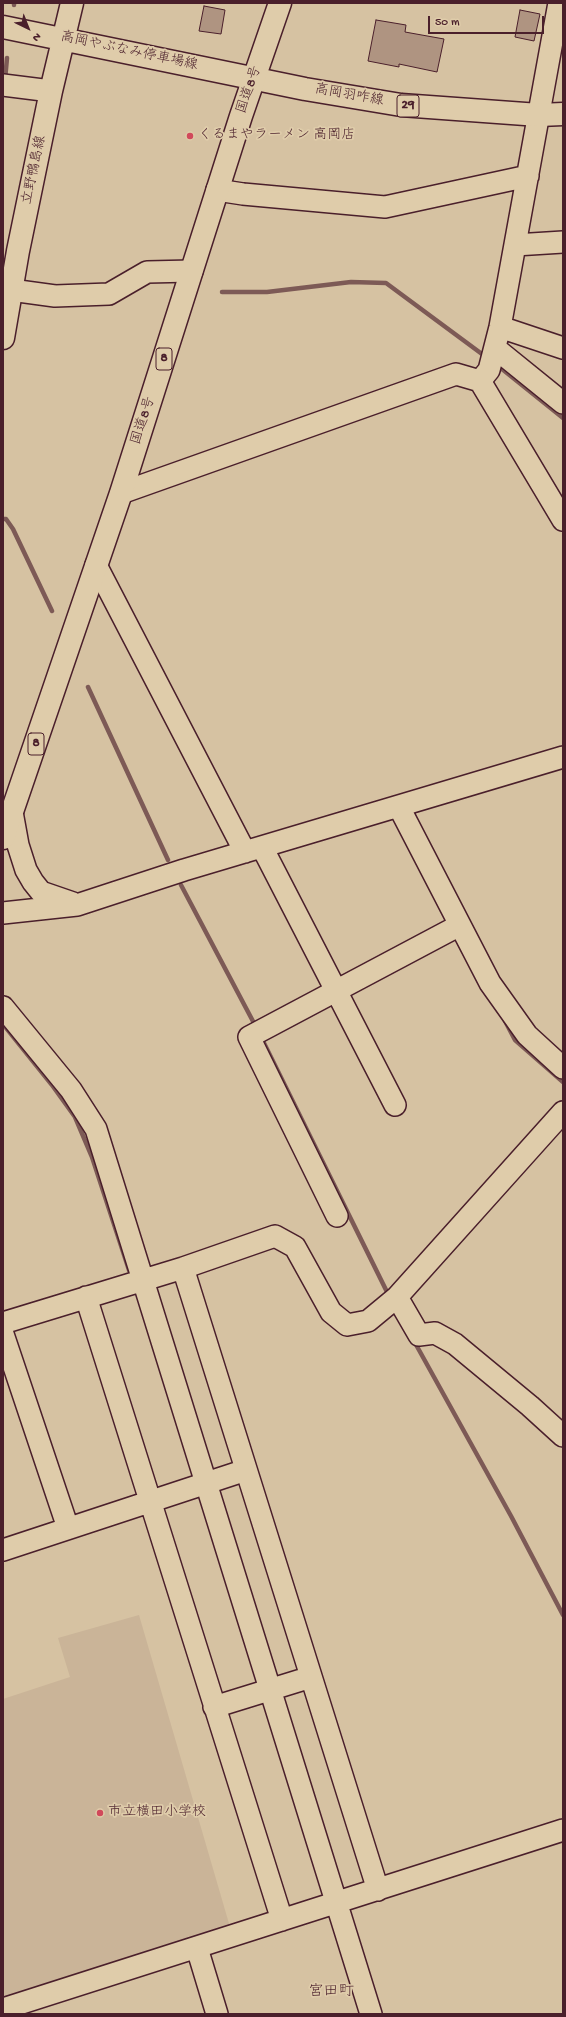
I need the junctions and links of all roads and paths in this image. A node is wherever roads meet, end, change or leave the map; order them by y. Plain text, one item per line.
1 (72, 3) edge
2 (559, 3) edge
3 (276, 4) edge
4 (3, 27) edge
5 (65, 39) junction
6 (255, 78) junction
7 (3, 85) edge
8 (51, 91) junction
9 (563, 114) edge
10 (539, 115) junction
11 (528, 176) junction
12 (218, 190) junction
13 (563, 242) edge
14 (515, 245) junction
15 (192, 271) junction
16 (11, 290) junction
17 (500, 327) junction
18 (3, 338) edge
19 (495, 348) junction
20 (563, 348) edge
21 (480, 381) junction
22 (563, 403) edge
23 (121, 493) junction
24 (563, 520) edge
25 (96, 565) junction
26 (563, 757) edge
27 (399, 807) junction
28 (12, 812) junction
29 (3, 838) edge
30 (253, 849) junction
31 (77, 905) junction
32 (3, 913) edge
33 (460, 925) junction
34 (336, 991) junction
35 (3, 1007) edge
36 (563, 1068) edge
37 (395, 1105) dead end
38 (563, 1112) edge
39 (337, 1216) dead end
40 (183, 1268) junction
41 (142, 1281) junction
42 (86, 1297) junction
43 (391, 1303) junction
44 (3, 1323) edge
45 (3, 1334) edge
46 (563, 1436) edge
47 (246, 1470) junction
48 (205, 1484) junction
49 (150, 1502) junction
50 (68, 1528) junction
51 (3, 1550) edge
52 (311, 1677) junction
53 (269, 1690) junction
54 (214, 1707) junction
55 (563, 1830) edge
56 (378, 1890) junction
57 (336, 1904) junction
58 (282, 1920) junction
59 (197, 1948) junction
60 (3, 2009) edge
61 (217, 2014) edge
62 (371, 2014) edge

1 - 5 main road, 立野鴨島線
2 - 10 street
3 - 6 main road, 国道8号 / 8
4 - 5 main road, 高岡やぶなみ停車場線
5 - 6 main road, 高岡やぶなみ停車場線
5 - 8 main road, 立野鴨島線
6 - 10 main road, 高岡羽咋線 / 29
6 - 12 main road, 国道8号 / 8
7 - 8 street
8 - 16 main road, 立野鴨島線
9 - 10 main road, 高岡羽咋線 / 29
10 - 11 street
11 - 12 street
11 - 14 street
12 - 15 main road, 国道8号 / 8
13 - 14 street
14 - 17 street
15 - 16 street
15 - 23 main road, 国道8号 / 8
16 - 18 main road, 立野鴨島線
17 - 19 street
17 - 20 street
19 - 21 street
19 - 22 street
21 - 23 street
21 - 24 street
23 - 25 main road, 国道8号 / 8
25 - 28 main road, 国道8号 / 8
25 - 30 street
26 - 27 street
27 - 30 street
27 - 33 street
28 - 29 main road, 国道8号 / 8
28 - 31 street
30 - 31 street
30 - 34 street
31 - 32 street
33 - 34 street
33 - 36 street
34 - 37 street
34 - 39 street
35 - 41 street
38 - 43 street
40 - 41 street
40 - 43 street
40 - 47 street
41 - 42 street
41 - 48 street
42 - 44 street
42 - 49 street
43 - 46 street
45 - 50 street
47 - 48 street
47 - 52 street
48 - 49 street
48 - 53 street
49 - 50 street
49 - 54 street
50 - 51 street
52 - 53 street
52 - 56 street
53 - 54 street
53 - 57 street
54 - 58 street
55 - 56 street
56 - 57 street
57 - 58 street
57 - 62 street
58 - 59 street
59 - 60 street
59 - 61 street

